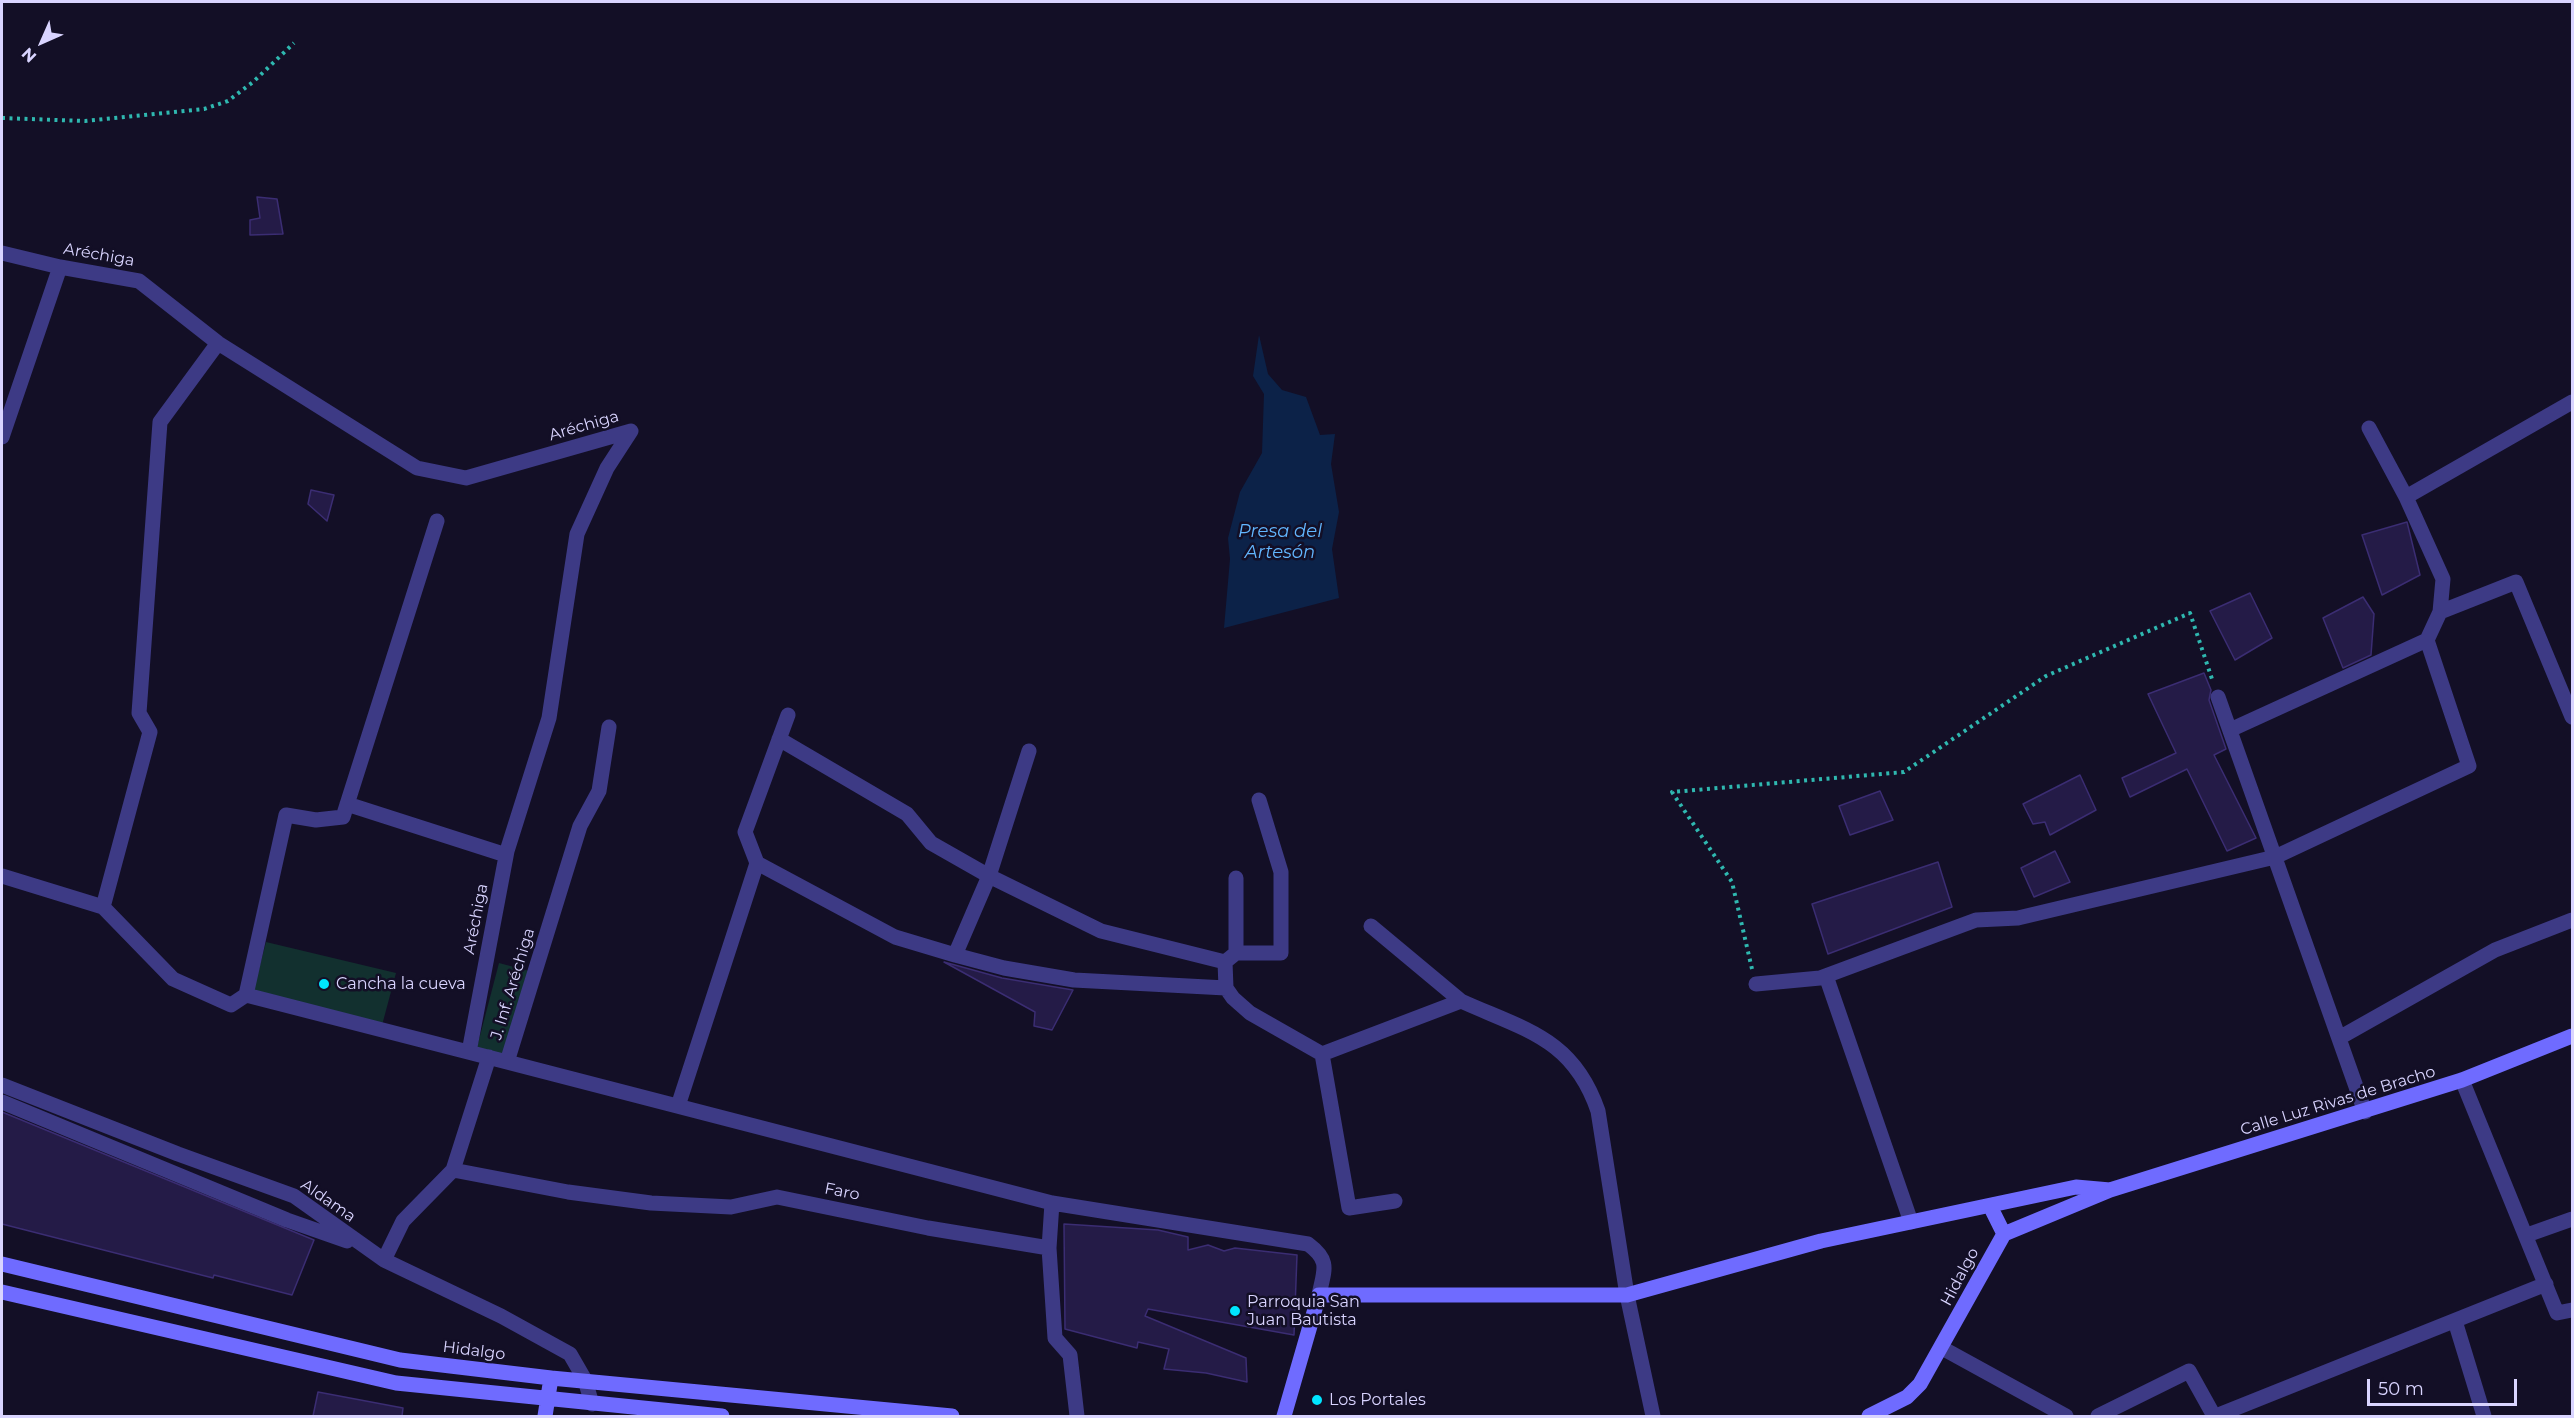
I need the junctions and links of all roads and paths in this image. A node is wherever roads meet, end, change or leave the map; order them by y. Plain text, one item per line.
1 (294, 43) dead end
2 (2, 118) edge
3 (2, 253) edge
4 (60, 267) junction
5 (218, 343) junction
6 (2572, 402) edge
7 (2369, 428) dead end
8 (2, 437) edge
9 (2406, 497) junction
10 (437, 521) dead end
11 (2440, 612) junction
12 (2427, 640) junction
13 (2218, 697) joint
14 (788, 715) dead end
15 (2572, 717) edge
16 (609, 727) dead end
17 (2230, 730) junction
18 (779, 739) junction
19 (1029, 751) dead end
20 (1259, 800) dead end
21 (347, 804) junction
22 (506, 855) junction
23 (2275, 857) junction
24 (757, 863) junction
25 (2, 876) edge
26 (989, 876) junction
27 (1236, 878) dead end
28 (102, 907) junction
29 (2572, 920) edge
30 (1371, 926) dead end
31 (955, 955) junction
32 (1230, 957) junction
33 (1826, 976) junction
34 (1756, 984) joint
35 (1226, 988) junction
36 (246, 995) junction
37 (1461, 1001) junction
38 (2572, 1036) edge
39 (2339, 1038) junction
40 (469, 1052) junction
41 (1322, 1054) junction
42 (489, 1057) junction
43 (507, 1062) junction
44 (2462, 1080) junction
45 (2, 1085) edge
46 (2, 1102) edge
47 (678, 1106) junction
48 (2365, 1112) junction
49 (178, 1154) junction
50 (453, 1170) junction
51 (172, 1174) junction
52 (2110, 1190) junction
53 (1395, 1201) dead end
54 (1052, 1203) junction
55 (1990, 1206) junction
56 (2572, 1220) edge
57 (1911, 1222) junction
58 (2004, 1234) junction
59 (2527, 1235) junction
60 (361, 1246) junction
61 (1049, 1248) junction
62 (384, 1260) junction
63 (2, 1264) edge
64 (2546, 1284) junction
65 (2, 1292) edge
66 (1319, 1295) junction
67 (1627, 1295) junction
68 (2572, 1310) edge
69 (2455, 1321) junction
70 (1942, 1348) junction
71 (551, 1378) junction
72 (585, 1380) junction
73 (548, 1401) junction
74 (592, 1404) junction
75 (545, 1416) edge
76 (722, 1416) edge
77 (952, 1416) edge
78 (1077, 1416) edge
79 (1284, 1416) edge
80 (1653, 1416) edge
81 (1869, 1416) edge
82 (2066, 1416) edge
83 (2098, 1416) edge
84 (2215, 1416) edge
85 (2484, 1416) edge

1 - 2 path
3 - 4 street, Aréchiga
4 - 5 street, Aréchiga
4 - 8 street
5 - 22 street, Aréchiga
5 - 28 street
6 - 9 street
7 - 9 street
9 - 11 street
10 - 21 street
11 - 12 street
11 - 15 street
12 - 17 street
12 - 23 street
13 - 17 street
13 - 34 path
14 - 18 street
16 - 43 street, J. Inf. Aréchiga
17 - 23 street
18 - 24 street
18 - 26 street
19 - 26 street
20 - 32 street
21 - 22 street
21 - 36 street
22 - 40 street, Aréchiga
23 - 33 street
23 - 39 street
24 - 31 street
24 - 47 street
25 - 28 street, J. Inf. Aréchiga
26 - 31 street
26 - 32 street
27 - 32 street
28 - 36 street, J. Inf. Aréchiga
29 - 39 street
30 - 37 street
31 - 35 street
32 - 35 street
33 - 34 street
33 - 57 street
35 - 41 street
36 - 40 street, J. Inf. Aréchiga
37 - 41 street
37 - 67 street
38 - 44 main road, Calle Luz Rivas de Bracho
39 - 48 street
40 - 42 street, J. Inf. Aréchiga
41 - 53 street
42 - 43 street, J. Inf. Aréchiga
42 - 50 street
43 - 47 street
44 - 48 main road, Calle Luz Rivas de Bracho
44 - 59 street
45 - 49 street, Aldama
46 - 51 street
47 - 54 street
48 - 52 main road, Calle Luz Rivas de Bracho
49 - 51 street
49 - 60 street, Aldama
50 - 61 street, Faro
50 - 62 street
51 - 60 street
52 - 55 main road
52 - 58 main road
54 - 61 street
54 - 66 street
55 - 57 main road
55 - 58 main road
56 - 59 street
57 - 67 main road
58 - 70 main road, Hidalgo
59 - 64 street
60 - 62 street, Aldama
61 - 78 street
62 - 72 street, Aldama
63 - 71 main road, Hidalgo
64 - 68 street
64 - 69 street
65 - 73 main road
66 - 67 main road
66 - 79 main road
67 - 80 street
69 - 84 street
69 - 85 street
70 - 81 main road, Hidalgo
70 - 82 street
71 - 72 main road, Hidalgo
71 - 73 main road
72 - 74 street, Aldama
72 - 77 main road, Hidalgo
73 - 74 main road
73 - 75 main road
74 - 76 main road
83 - 84 street

